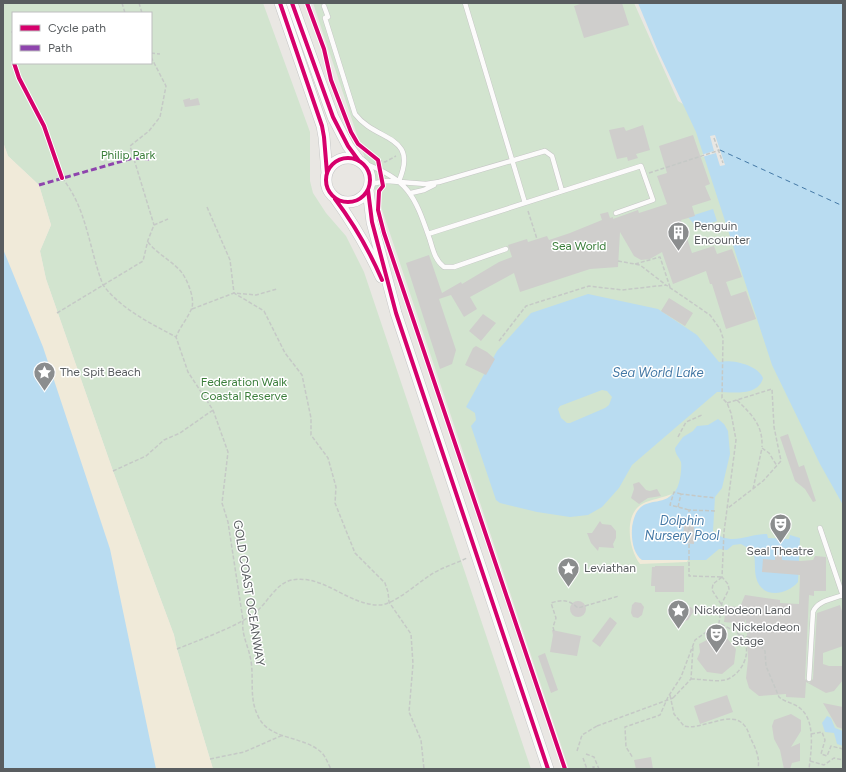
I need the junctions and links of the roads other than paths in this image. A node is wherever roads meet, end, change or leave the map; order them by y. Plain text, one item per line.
1 (280, 3) edge
2 (292, 3) edge
3 (465, 3) edge
4 (324, 6) dead end
5 (512, 160) junction
6 (360, 161) junction
7 (327, 174) junction
8 (399, 181) junction
9 (439, 182) junction
10 (369, 187) junction
11 (562, 191) junction
12 (411, 193) junction
13 (335, 198) junction
14 (525, 203) junction
15 (616, 213) dead end
16 (428, 234) junction
17 (506, 249) dead end
18 (396, 313) junction
19 (820, 528) dead end
20 (843, 595) edge
21 (809, 679) dead end
22 (548, 769) edge

1 - 7 street
2 - 6 street
3 - 5 lane
4 - 8 lane
5 - 9 lane
5 - 11 lane
5 - 14 lane
6 - 7 street
6 - 8 lane
6 - 10 street
7 - 13 street
8 - 9 lane
8 - 10 lane
8 - 12 lane
9 - 12 lane
10 - 13 street
10 - 18 street
11 - 14 lane
11 - 15 lane
12 - 16 lane
13 - 18 street
14 - 16 lane
16 - 17 lane
18 - 22 street
19 - 20 lane
20 - 21 lane

